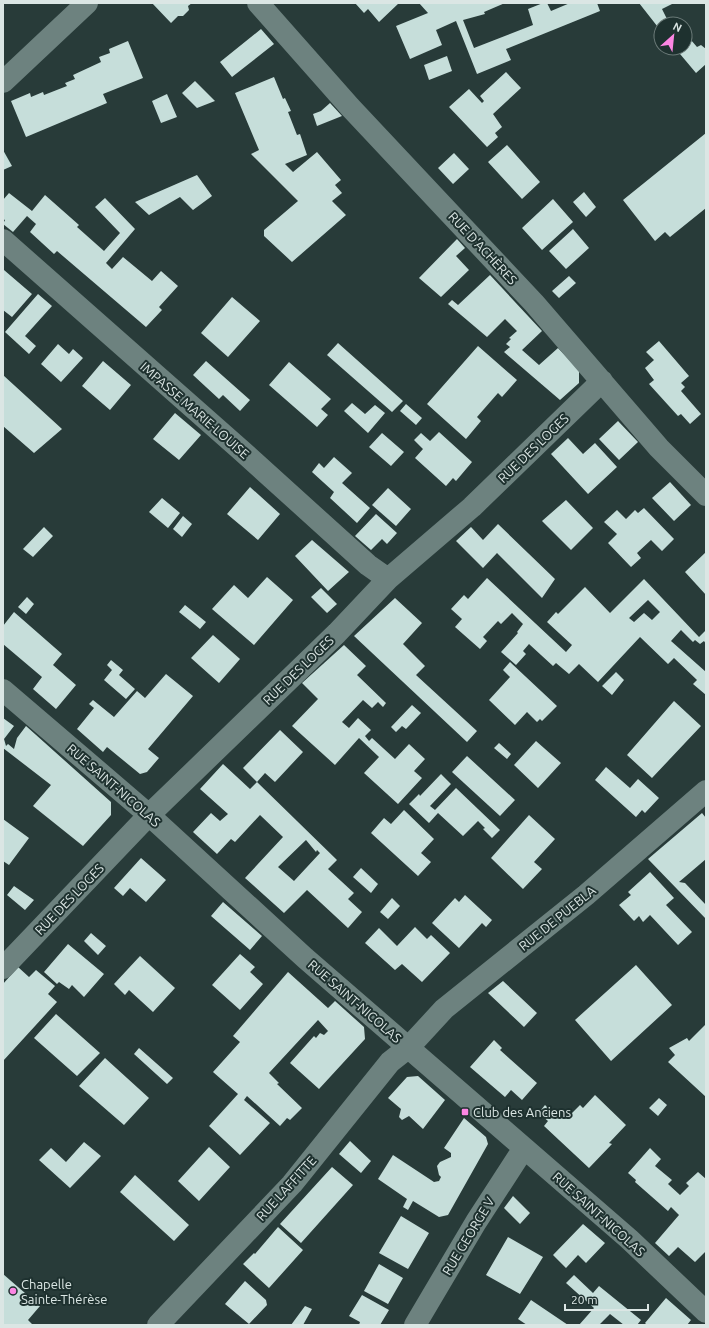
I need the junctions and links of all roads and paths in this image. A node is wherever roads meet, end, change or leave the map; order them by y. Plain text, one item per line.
1 (86, 3) edge
2 (258, 3) edge
3 (3, 82) edge
4 (3, 240) edge
5 (602, 381) junction
6 (706, 495) edge
7 (388, 579) junction
8 (3, 690) edge
9 (706, 791) edge
10 (150, 815) junction
11 (3, 968) edge
12 (409, 1046) junction
13 (524, 1148) junction
14 (706, 1312) edge
15 (158, 1325) edge
16 (414, 1325) edge

1 - 3 street
2 - 5 street, RUE D'ACHÈRES
4 - 7 street, IMPASSE MARIE-LOUISE
5 - 6 street, RUE D'ACHÈRES
5 - 7 street, RUE DES LOGES
7 - 10 street, RUE DES LOGES
8 - 10 street, RUE SAINT-NICOLAS
9 - 12 street, RUE DE PUEBLA
10 - 11 street, RUE DES LOGES
10 - 12 street, RUE SAINT-NICOLAS
12 - 13 street, RUE SAINT-NICOLAS
12 - 15 street, RUE LAFFITTE
13 - 14 street, RUE SAINT-NICOLAS
13 - 16 street, RUE GEORGE V

